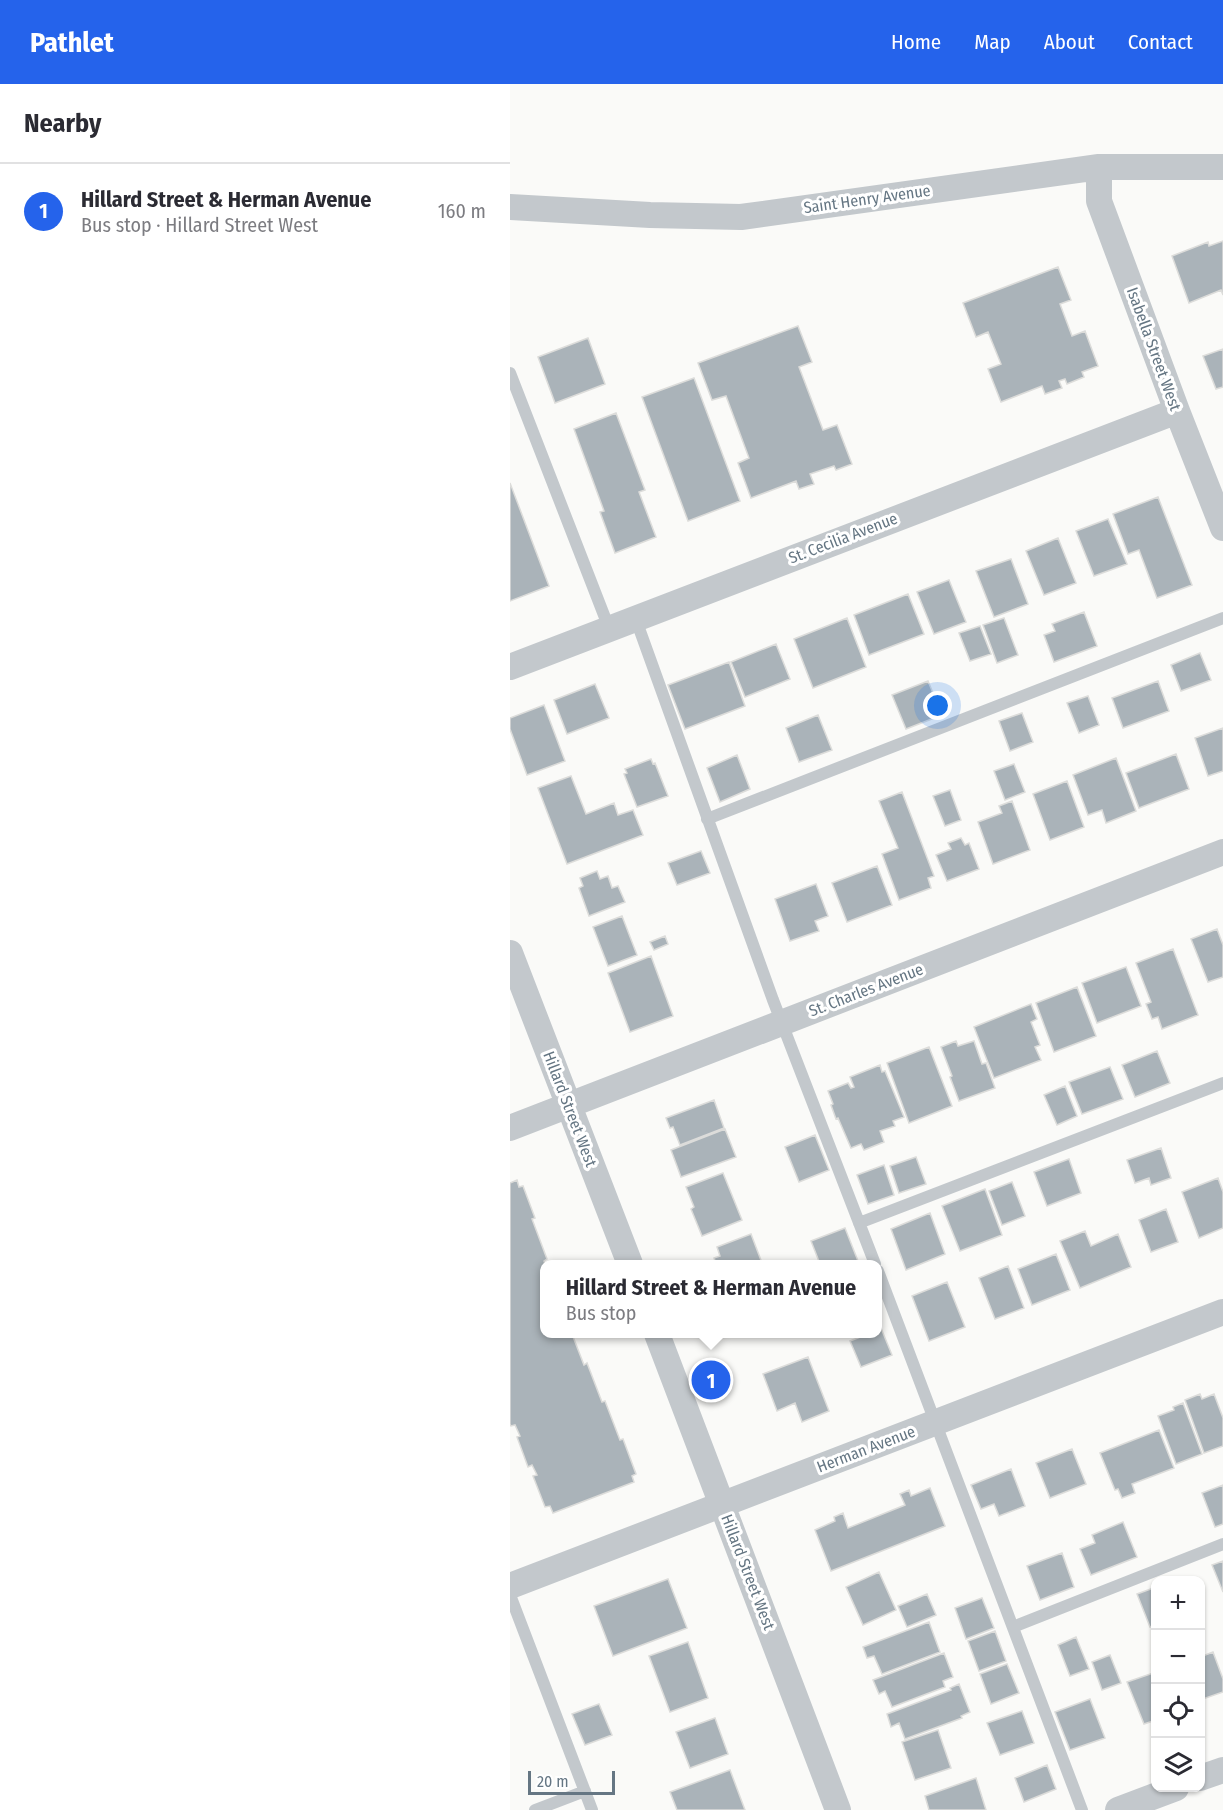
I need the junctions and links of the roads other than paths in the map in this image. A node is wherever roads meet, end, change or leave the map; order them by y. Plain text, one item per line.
1 (1099, 167) junction
2 (1223, 167) edge
3 (510, 207) edge
4 (510, 373) edge
5 (1177, 411) junction
6 (1223, 528) edge
7 (635, 617) junction
8 (1223, 618) edge
9 (609, 628) junction
10 (510, 666) edge
11 (707, 819) junction
12 (1223, 852) edge
13 (510, 953) edge
14 (782, 1022) junction
15 (1223, 1083) edge
16 (568, 1107) junction
17 (510, 1128) edge
18 (859, 1223) junction
19 (628, 1260) edge
20 (873, 1260) edge
21 (882, 1282) edge
22 (1223, 1312) edge
23 (659, 1338) edge
24 (935, 1422) junction
25 (723, 1505) junction
26 (1223, 1544) edge
27 (510, 1586) edge
28 (510, 1595) edge
29 (1013, 1627) junction
30 (1223, 1770) edge
31 (1205, 1776) edge
32 (585, 1791) junction
33 (1165, 1792) edge
34 (535, 1810) edge
35 (592, 1810) edge
36 (838, 1810) edge
37 (1082, 1810) edge
38 (1118, 1810) edge

1 - 2 street, Saint Henry Avenue
1 - 3 street, Saint Henry Avenue
1 - 5 street, Isabella Street West
4 - 9 lane
5 - 6 street, Isabella Street West
5 - 7 street, St. Cecilia Avenue
7 - 9 street, St. Cecilia Avenue
7 - 11 lane
8 - 11 lane
9 - 10 street, St. Cecilia Avenue
11 - 14 lane
12 - 14 street, St. Charles Avenue
13 - 16 street, Hillard Street West
14 - 16 street, St. Charles Avenue
14 - 18 lane
15 - 18 lane
16 - 17 street, St. Charles Avenue
16 - 19 street, Hillard Street West
18 - 20 lane
21 - 24 lane
22 - 24 street, Herman Avenue
23 - 25 street, Hillard Street West
24 - 25 street, Herman Avenue
24 - 29 lane
25 - 27 street, Herman Avenue
25 - 36 street, Hillard Street West
26 - 29 lane
28 - 32 lane
29 - 37 lane
30 - 31 street
32 - 34 lane
32 - 35 lane
33 - 38 street

